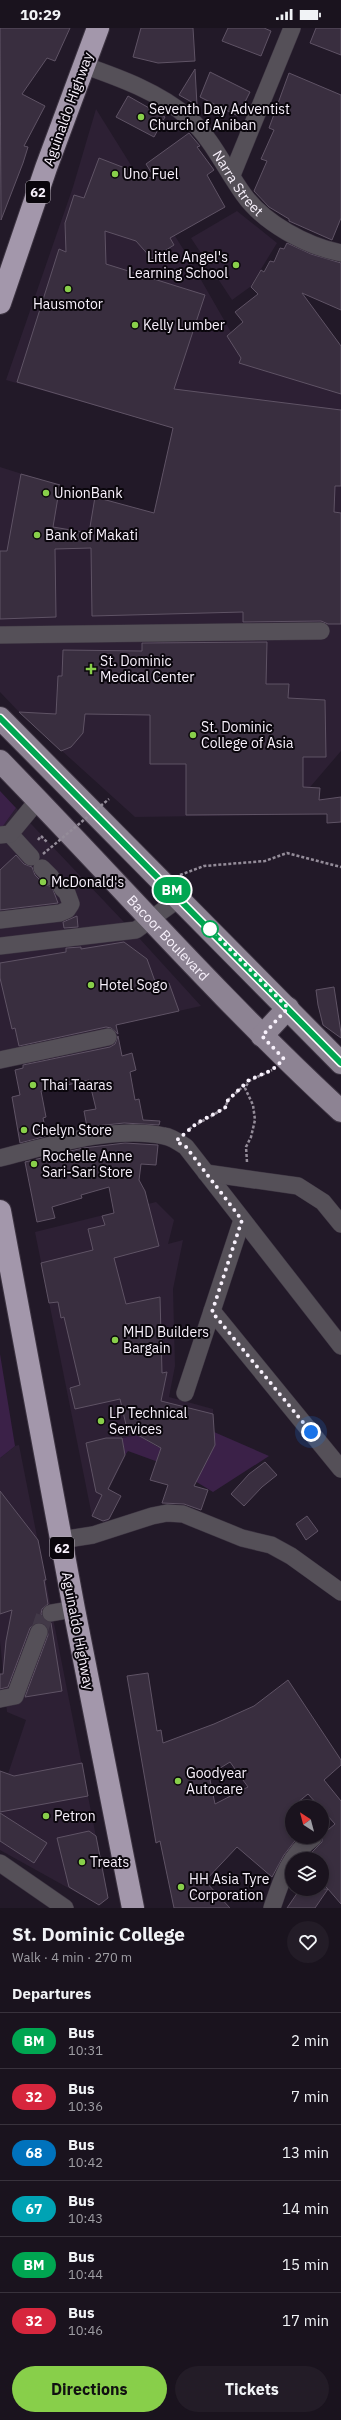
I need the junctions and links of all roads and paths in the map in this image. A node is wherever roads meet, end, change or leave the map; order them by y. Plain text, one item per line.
1 (98, 28) edge
2 (292, 28) edge
3 (83, 65) junction
4 (232, 175) junction
5 (340, 250) edge
6 (0, 304) edge
7 (321, 631) dead end
8 (0, 635) edge
9 (0, 718) edge
10 (0, 760) edge
11 (109, 799) dead end
12 (38, 800) junction
13 (5, 835) edge
14 (341, 867) edge
15 (46, 869) junction
16 (174, 892) junction
17 (0, 920) edge
18 (151, 920) junction
19 (0, 946) edge
20 (288, 1008) junction
21 (262, 1036) junction
22 (108, 1037) dead end
23 (284, 1059) junction
24 (0, 1060) edge
25 (341, 1063) edge
26 (249, 1080) junction
27 (341, 1111) edge
28 (176, 1141) junction
29 (0, 1158) edge
30 (206, 1173) junction
31 (246, 1178) junction
32 (0, 1212) edge
33 (242, 1220) junction
34 (341, 1224) edge
35 (8, 1290) edge
36 (212, 1312) junction
37 (341, 1346) edge
38 (185, 1393) dead end
39 (341, 1468) edge
40 (61, 1540) junction
41 (341, 1592) edge
42 (74, 1609) junction
43 (51, 1614) tunnel mouth
44 (39, 1632) tunnel mouth
45 (0, 1699) edge
46 (305, 1844) edge
47 (0, 1863) edge
48 (65, 1908) edge
49 (133, 1908) edge
50 (272, 1908) edge

1 - 3 highway, Aguinaldo Highway / 62
2 - 4 street
3 - 4 street, Narra Street
3 - 6 highway, Aguinaldo Highway / 62
4 - 5 street, Narra Street
7 - 8 street
9 - 16 main road
10 - 12 main road, Bacoor Boulevard
11 - 15 path, bridge
12 - 13 street
12 - 18 main road, Bacoor Boulevard
13 - 15 street
14 - 16 path
15 - 17 street
16 - 18 street
16 - 20 main road
18 - 19 street
18 - 21 main road, Bacoor Boulevard
20 - 21 main road
20 - 25 main road
21 - 23 main road, Bacoor Boulevard
22 - 24 street
23 - 26 path
23 - 27 main road, Bacoor Boulevard
26 - 28 path
26 - 31 path
28 - 29 street
28 - 30 street
30 - 31 street
30 - 33 street
31 - 34 street
32 - 35 highway, Aguinaldo Highway / 62
33 - 36 street
33 - 37 street
35 - 40 highway, Aguinaldo Highway / 62
36 - 38 street
36 - 39 street
40 - 41 street
40 - 42 highway, Aguinaldo Highway / 62
42 - 43 street
42 - 49 highway, Aguinaldo Highway / 62
44 - 45 street
46 - 50 street
47 - 48 street

